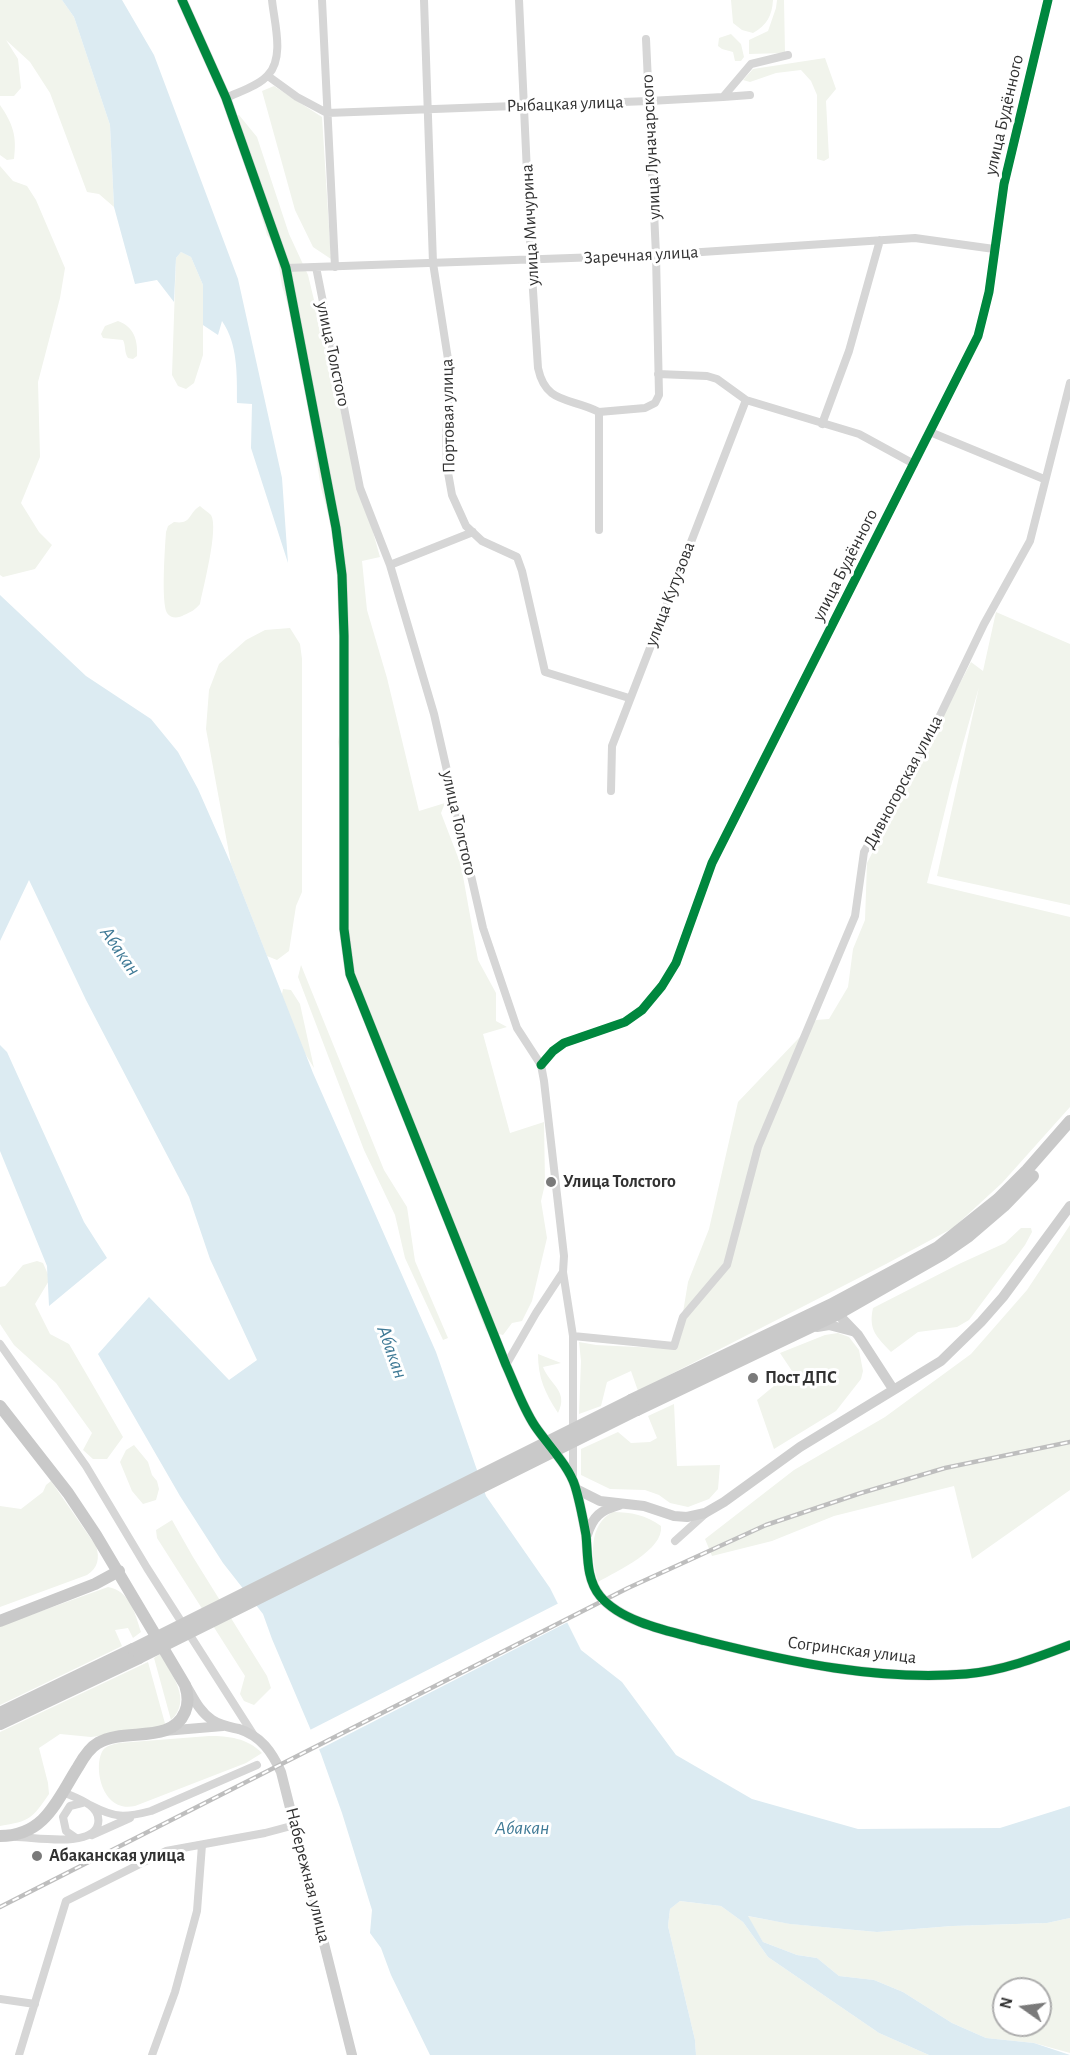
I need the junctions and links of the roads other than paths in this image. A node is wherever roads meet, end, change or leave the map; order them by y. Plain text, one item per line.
1 (182, 0) edge
2 (272, 0) edge
3 (322, 0) edge
4 (424, 0) edge
5 (519, 0) edge
6 (1048, 0) edge
7 (646, 39) dead end
8 (788, 55) dead end
9 (268, 76) junction
10 (750, 95) dead end
11 (723, 97) junction
12 (226, 98) junction
13 (649, 101) junction
14 (524, 106) junction
15 (428, 109) junction
16 (327, 113) junction
17 (880, 240) junction
18 (994, 249) junction
19 (656, 255) junction
20 (531, 259) junction
21 (433, 263) junction
22 (316, 267) junction
23 (335, 267) junction
24 (286, 268) junction
25 (658, 374) junction
26 (1070, 383) edge
27 (746, 400) junction
28 (599, 412) junction
29 (822, 424) junction
30 (930, 432) junction
31 (914, 464) junction
32 (1044, 479) junction
33 (599, 530) dead end
34 (473, 532) junction
35 (390, 565) junction
36 (629, 698) junction
37 (611, 791) dead end
38 (541, 1065) junction
39 (1070, 1121) edge
40 (1070, 1133) edge
41 (1070, 1206) edge
42 (563, 1272) junction
43 (834, 1310) junction
44 (805, 1329) junction
45 (858, 1335) junction
46 (573, 1336) junction
47 (0, 1344) edge
48 (506, 1365) junction
49 (893, 1389) junction
50 (634, 1405) junction
51 (0, 1406) edge
52 (574, 1484) junction
53 (622, 1504) junction
54 (705, 1513) junction
55 (586, 1537) junction
56 (675, 1541) dead end
57 (119, 1571) junction
58 (0, 1612) edge
59 (0, 1621) edge
60 (1070, 1645) edge
61 (136, 1654) junction
62 (185, 1684) junction
63 (0, 1713) edge
64 (0, 1724) edge
65 (224, 1726) junction
66 (162, 1731) junction
67 (254, 1736) junction
68 (257, 1765) dead end
69 (63, 1792) junction
70 (89, 1805) junction
71 (143, 1813) junction
72 (295, 1826) junction
73 (0, 1836) edge
74 (84, 1838) junction
75 (202, 1845) junction
76 (0, 1999) edge
77 (35, 2004) junction
78 (19, 2055) edge
79 (152, 2055) edge
80 (352, 2055) edge

1 - 12 street
2 - 9 street
3 - 16 street
4 - 15 street, Портовая улица
5 - 14 street, улица Мичурина
6 - 18 street, улица Будённого
7 - 13 street, улица Луначарского
8 - 11 street
9 - 12 street
9 - 16 street
10 - 11 street, Рыбацкая улица
11 - 13 street, Рыбацкая улица
12 - 24 street
13 - 14 street, Рыбацкая улица
13 - 19 street, улица Луначарского
14 - 15 street, Рыбацкая улица
14 - 20 street, улица Мичурина
15 - 16 street, Рыбацкая улица
15 - 21 street, Портовая улица
16 - 23 street
17 - 18 street, Заречная улица
17 - 19 street, Заречная улица
17 - 29 street
18 - 30 street, улица Будённого
19 - 20 street, Заречная улица
19 - 25 street, улица Луначарского
20 - 21 street, Заречная улица
20 - 28 street, улица Мичурина
21 - 23 street, Заречная улица
21 - 34 street, Портовая улица
22 - 23 street, Заречная улица
22 - 24 street, Заречная улица
22 - 35 street, улица Толстого
24 - 48 street
25 - 27 street
25 - 28 street, улица Луначарского
26 - 32 street, Дивногорская улица
27 - 29 street
27 - 36 street, улица Кутузова
28 - 33 street
29 - 31 street
30 - 31 street, улица Будённого
30 - 32 street
31 - 38 street, улица Будённого
32 - 46 street, Дивногорская улица
34 - 35 street
34 - 36 street, Портовая улица
35 - 38 street, улица Толстого
36 - 37 street, улица Кутузова
38 - 42 street, улица Толстого
39 - 43 main road
40 - 43 main road
41 - 49 street
42 - 46 street, улица Толстого
42 - 48 street
43 - 44 main road
43 - 45 street
43 - 50 main road
44 - 45 street
44 - 50 main road
45 - 49 street
46 - 52 street, улица Толстого
47 - 67 street
48 - 52 street
49 - 54 street
50 - 61 main road, bridge
51 - 57 main road
52 - 53 street
52 - 55 street, Согринская улица
53 - 54 street
53 - 55 street
54 - 56 street
55 - 60 street, Согринская улица
57 - 58 main road
57 - 59 main road
57 - 62 main road
61 - 63 main road
61 - 64 main road
62 - 65 street
62 - 66 main road
65 - 66 street
65 - 67 street
66 - 69 main road
67 - 72 street, Набережная улица
68 - 71 street
69 - 70 street
69 - 73 main road
70 - 71 street
70 - 74 street
70 - 74 street
71 - 74 street
72 - 75 street
72 - 80 street, Набережная улица
73 - 74 street
75 - 77 street
75 - 79 street
76 - 77 street
77 - 78 street

